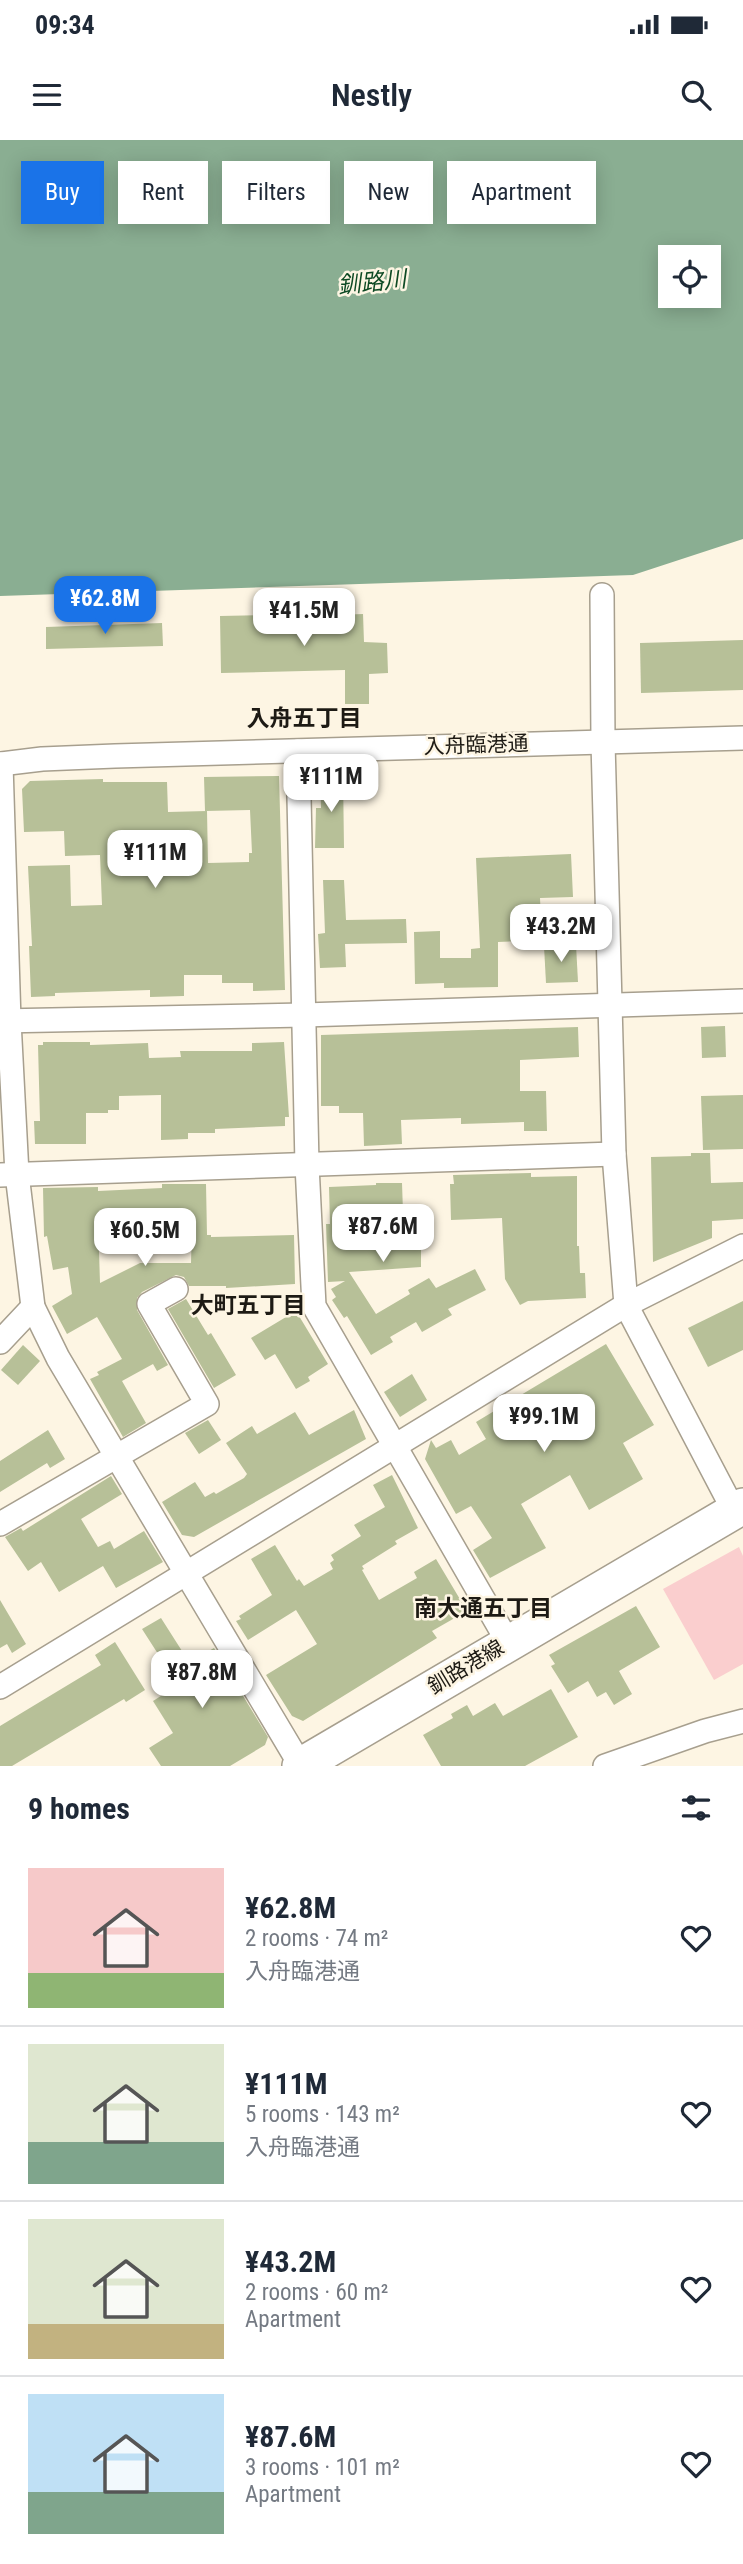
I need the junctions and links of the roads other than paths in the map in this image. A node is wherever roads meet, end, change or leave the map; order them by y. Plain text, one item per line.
1 (602, 595) dead end
2 (743, 738) edge
3 (603, 742) junction
4 (298, 751) junction
5 (0, 764) edge
6 (743, 1001) edge
7 (610, 1006) junction
8 (304, 1015) junction
9 (4, 1021) edge
10 (614, 1154) junction
11 (307, 1165) junction
12 (8, 1175) edge
13 (743, 1245) edge
14 (176, 1289) dead end
15 (626, 1306) junction
16 (33, 1307) junction
17 (0, 1342) edge
18 (394, 1447) junction
19 (116, 1458) junction
20 (739, 1509) edge
21 (0, 1524) edge
22 (185, 1575) junction
23 (508, 1642) junction
24 (0, 1687) edge
25 (743, 1721) edge
26 (300, 1766) edge
27 (605, 1766) edge

1 - 3 street
2 - 3 street, 入舟臨港通
3 - 4 street, 入舟臨港通
3 - 7 street
4 - 5 street, 入舟臨港通
4 - 8 street
5 - 9 street
6 - 7 street
7 - 8 street
7 - 10 street
8 - 9 street
8 - 11 street
9 - 12 street
10 - 11 street
10 - 15 street
11 - 12 street
11 - 18 street
12 - 16 street
13 - 15 street
14 - 19 street
15 - 18 street
15 - 20 street
16 - 17 street
16 - 19 street
18 - 22 street
18 - 23 street
19 - 21 street
19 - 22 street
20 - 23 main road, 釧路港線
22 - 24 street
22 - 26 street
23 - 26 main road, 釧路港線
25 - 27 street

